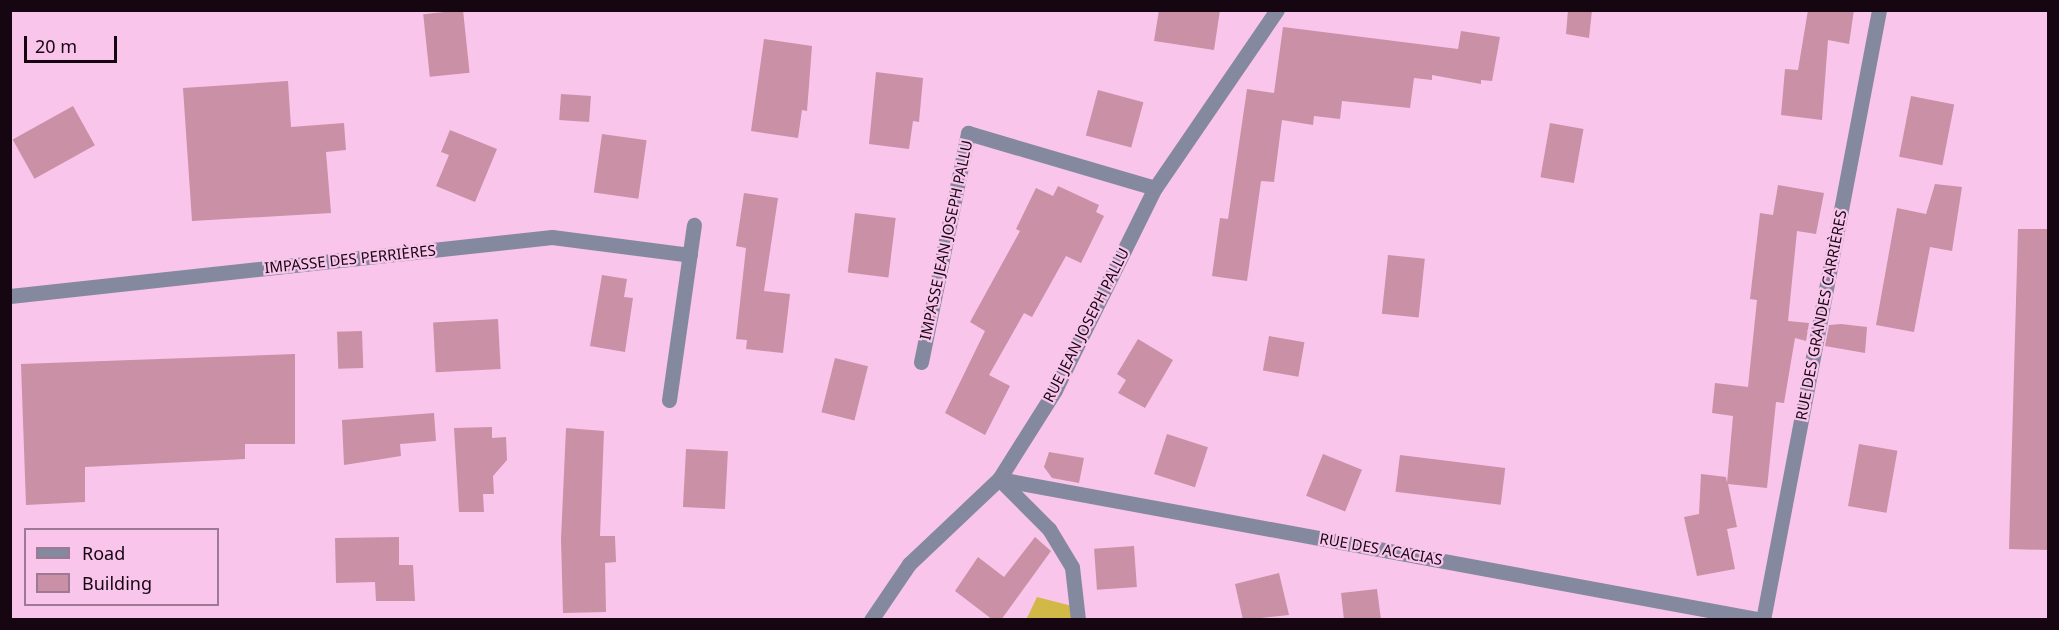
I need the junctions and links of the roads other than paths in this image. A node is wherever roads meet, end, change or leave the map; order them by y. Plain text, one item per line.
1 (1277, 10) edge
2 (1879, 10) edge
3 (1155, 188) junction
4 (694, 225) dead end
5 (690, 255) junction
6 (10, 296) edge
7 (921, 362) dead end
8 (669, 400) dead end
9 (999, 479) junction
10 (871, 620) edge
11 (1078, 620) edge
12 (1763, 620) edge

1 - 3 street, RUE JEAN JOSEPH PALLU
2 - 12 street, RUE DES GRANDES CARRIÈRES
3 - 7 street, IMPASSE JEAN JOSEPH PALLU
3 - 9 street, RUE JEAN JOSEPH PALLU
4 - 5 street
5 - 6 street, IMPASSE DES PERRIÈRES
5 - 8 street
9 - 10 street, RUE JEAN JOSEPH PALLU
9 - 11 street
9 - 12 street, RUE DES ACACIAS

